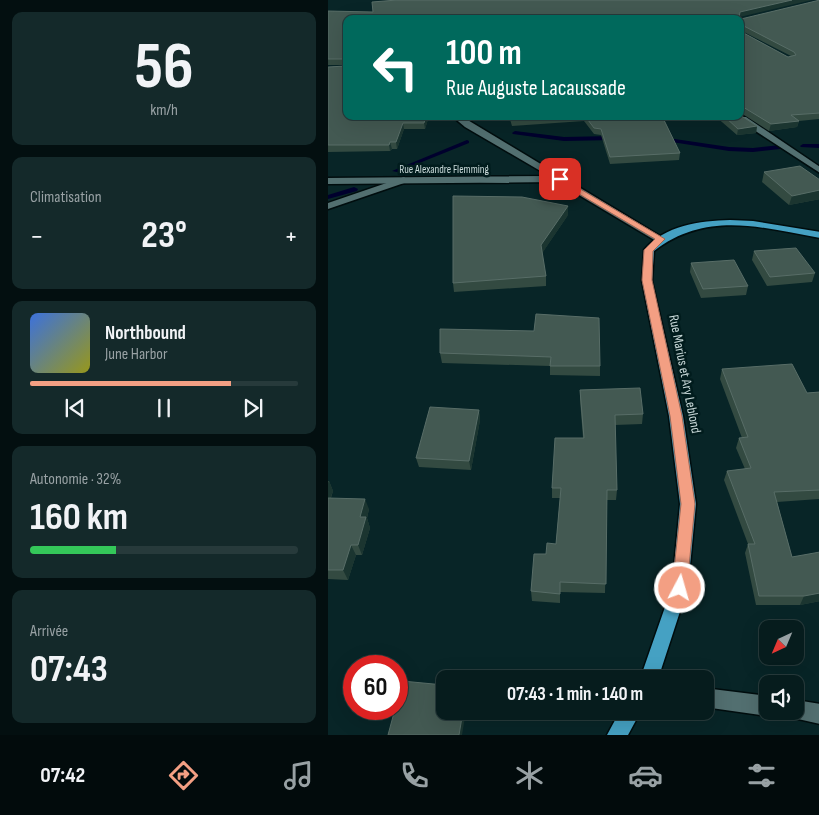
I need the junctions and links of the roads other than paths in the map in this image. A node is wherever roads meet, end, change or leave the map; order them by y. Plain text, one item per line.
1 (461, 120) edge
2 (744, 120) edge
3 (820, 171) edge
4 (560, 179) junction
5 (404, 180) junction
6 (328, 181) edge
7 (328, 206) edge
8 (820, 235) edge
9 (660, 239) junction
10 (652, 670) edge
11 (714, 698) edge
12 (759, 705) edge
13 (804, 711) edge
14 (820, 714) edge
15 (626, 720) edge
16 (617, 735) edge

1 - 4 street
2 - 3 street
4 - 5 street, Rue Alexandre Flemming
4 - 9 street
5 - 6 street, Rue Alexandre Flemming
5 - 7 street
8 - 9 main road
9 - 10 main road, Rue Marius et Ary Leblond
11 - 12 street
13 - 14 street
15 - 16 main road

